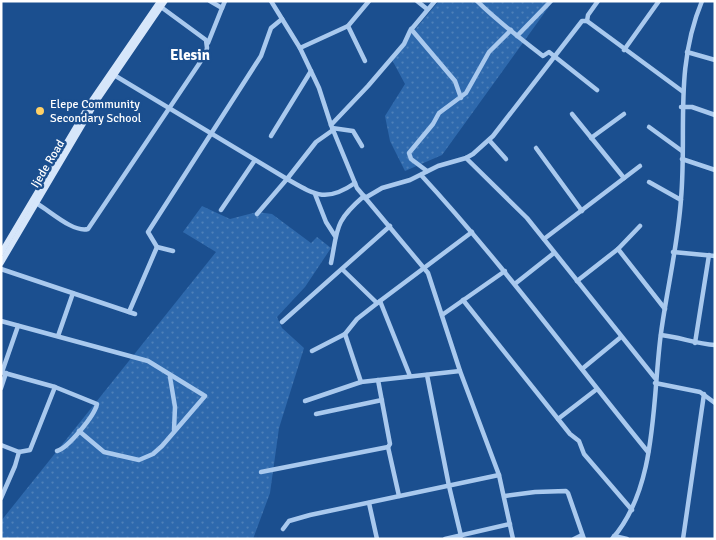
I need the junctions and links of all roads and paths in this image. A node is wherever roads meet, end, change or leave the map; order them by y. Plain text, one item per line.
1 (165, 1) edge
2 (210, 1) edge
3 (225, 1) edge
4 (271, 1) edge
5 (369, 1) edge
6 (417, 1) edge
7 (434, 1) edge
8 (477, 1) edge
9 (551, 1) edge
10 (598, 1) edge
11 (658, 1) edge
12 (702, 1) edge
13 (159, 3) edge
14 (222, 8) junction
15 (427, 9) junction
16 (282, 19) junction
17 (587, 21) junction
18 (348, 26) junction
19 (411, 29) junction
20 (511, 30) junction
21 (517, 36) junction
22 (208, 43) junction
23 (300, 48) junction
24 (624, 50) junction
25 (687, 52) junction
26 (556, 56) junction
27 (365, 60) dead end
28 (715, 60) edge
29 (311, 71) junction
30 (114, 75) junction
31 (597, 90) dead end
32 (682, 91) junction
33 (460, 98) junction
34 (94, 101) junction
35 (681, 107) junction
36 (168, 108) junction
37 (572, 114) dead end
38 (624, 114) dead end
39 (715, 115) edge
40 (649, 127) dead end
41 (332, 128) junction
42 (212, 133) junction
43 (271, 136) dead end
44 (592, 138) junction
45 (489, 140) junction
46 (362, 146) dead end
47 (536, 148) dead end
48 (682, 151) junction
49 (466, 158) junction
50 (506, 159) dead end
51 (682, 159) junction
52 (255, 160) junction
53 (640, 166) dead end
54 (715, 170) edge
55 (427, 171) junction
56 (421, 175) junction
57 (624, 178) junction
58 (287, 179) junction
59 (650, 182) dead end
60 (355, 183) junction
61 (315, 194) junction
62 (364, 197) junction
63 (682, 200) junction
64 (36, 204) junction
65 (221, 210) dead end
66 (582, 211) junction
67 (257, 214) dead end
68 (390, 226) junction
69 (640, 226) dead end
70 (472, 232) junction
71 (334, 236) junction
72 (544, 239) junction
73 (157, 246) junction
74 (618, 249) junction
75 (2, 251) edge
76 (173, 251) dead end
77 (674, 252) junction
78 (554, 253) junction
79 (712, 255) edge
80 (1, 263) edge
81 (331, 263) dead end
82 (424, 268) junction
83 (1, 269) edge
84 (343, 270) junction
85 (505, 271) junction
86 (577, 281) junction
87 (516, 283) junction
88 (74, 293) junction
89 (463, 300) junction
90 (378, 302) junction
91 (665, 309) junction
92 (129, 312) junction
93 (136, 314) dead end
94 (442, 315) junction
95 (1, 321) edge
96 (282, 322) dead end
97 (18, 326) junction
98 (345, 334) junction
99 (661, 335) junction
100 (58, 336) junction
101 (621, 337) junction
102 (694, 343) junction
103 (715, 346) edge
104 (312, 350) dead end
105 (582, 369) junction
106 (460, 371) junction
107 (3, 372) edge
108 (427, 375) junction
109 (410, 376) junction
110 (170, 377) junction
111 (378, 380) junction
112 (655, 380) junction
113 (360, 382) junction
114 (55, 387) junction
115 (1, 388) edge
116 (596, 389) junction
117 (704, 394) junction
118 (382, 400) junction
119 (305, 402) dead end
120 (715, 403) edge
121 (316, 414) dead end
122 (558, 419) junction
123 (79, 431) junction
124 (174, 431) junction
125 (1, 445) edge
126 (388, 447) junction
127 (57, 451) dead end
128 (18, 452) junction
129 (648, 452) junction
130 (261, 472) dead end
131 (499, 475) junction
132 (449, 486) junction
133 (399, 496) junction
134 (505, 496) junction
135 (1, 498) edge
136 (369, 503) junction
137 (632, 510) junction
138 (510, 524) junction
139 (284, 529) dead end
140 (461, 536) junction
141 (583, 537) edge
142 (613, 538) edge
143 (378, 539) edge
144 (445, 539) edge
145 (513, 539) edge
146 (574, 539) edge
147 (627, 539) edge
148 (683, 539) edge

1 - 13 main road, Ijede Road
2 - 14 street
3 - 14 street
4 - 16 street
5 - 18 street
6 - 15 street
7 - 15 street
8 - 20 street
9 - 21 street
10 - 17 street
11 - 24 street
12 - 25 street
13 - 22 street
13 - 30 main road, Ijede Road
13 - 34 main road, Ijede Road
14 - 22 street
15 - 19 street
16 - 23 street
16 - 42 street
17 - 24 street
17 - 26 street
18 - 23 street
18 - 27 street
19 - 33 street
19 - 41 street
20 - 21 street
20 - 33 street
21 - 26 street
22 - 36 street
23 - 29 street
24 - 32 street
25 - 28 street
25 - 32 street
26 - 31 street
26 - 45 street
29 - 41 street
29 - 43 street
30 - 34 main road, Ijede Road
30 - 36 street
32 - 35 street
33 - 55 street
34 - 64 main road, Ijede Road
34 - 75 main road, Ijede Road
35 - 39 street
35 - 48 street
36 - 42 street
36 - 64 street
37 - 44 street
38 - 44 street
40 - 48 street
41 - 46 street
41 - 58 street
41 - 60 street
42 - 52 street
42 - 73 street
44 - 57 street
45 - 49 street
45 - 50 street
47 - 66 street
48 - 51 street
49 - 55 street
49 - 72 street
51 - 54 street
51 - 63 street
52 - 58 street
52 - 65 street
53 - 57 street
55 - 56 street
56 - 62 street
56 - 70 street
57 - 66 street
58 - 61 street
58 - 67 street
59 - 63 street
60 - 61 street
60 - 62 street
61 - 71 street
62 - 68 street
62 - 71 street
63 - 77 street
64 - 80 main road, Ijede Road
66 - 72 street
68 - 82 street
68 - 84 street
69 - 74 street
70 - 82 street
70 - 85 street
71 - 81 street
72 - 78 street
73 - 76 street
73 - 92 street
74 - 86 street
74 - 91 street
77 - 79 street
77 - 91 street
78 - 86 street
78 - 87 street
79 - 102 street
82 - 90 street
82 - 94 street
83 - 88 street
84 - 90 street
84 - 96 street
85 - 87 street
85 - 89 street
86 - 101 street
87 - 105 street
88 - 92 street
88 - 100 street
89 - 94 street
89 - 122 street
90 - 98 street
90 - 109 street
91 - 99 street
92 - 93 street
94 - 106 street
95 - 97 street
97 - 100 street
97 - 107 street
98 - 104 street
98 - 113 street
99 - 102 street
99 - 112 street
100 - 110 street
101 - 105 street
101 - 112 street
102 - 103 street
105 - 116 street
106 - 108 street
106 - 131 street
107 - 114 street
107 - 115 street
108 - 109 street
108 - 132 street
109 - 111 street
110 - 124 street
110 - 124 street
111 - 113 street
111 - 118 street
112 - 117 street
112 - 129 street
113 - 119 street
114 - 123 street
114 - 128 street
116 - 122 street
116 - 129 street
117 - 120 street
117 - 148 street
118 - 121 street
118 - 126 street
122 - 137 street
123 - 124 street
123 - 127 street
125 - 128 street
126 - 130 street
126 - 133 street
128 - 135 street
129 - 137 street
131 - 132 street
131 - 134 street
132 - 133 street
132 - 140 street
133 - 136 street
134 - 138 street
134 - 141 street
136 - 139 street
136 - 143 street
137 - 142 street
138 - 140 street
138 - 145 street
140 - 144 street
141 - 146 street
142 - 147 street

